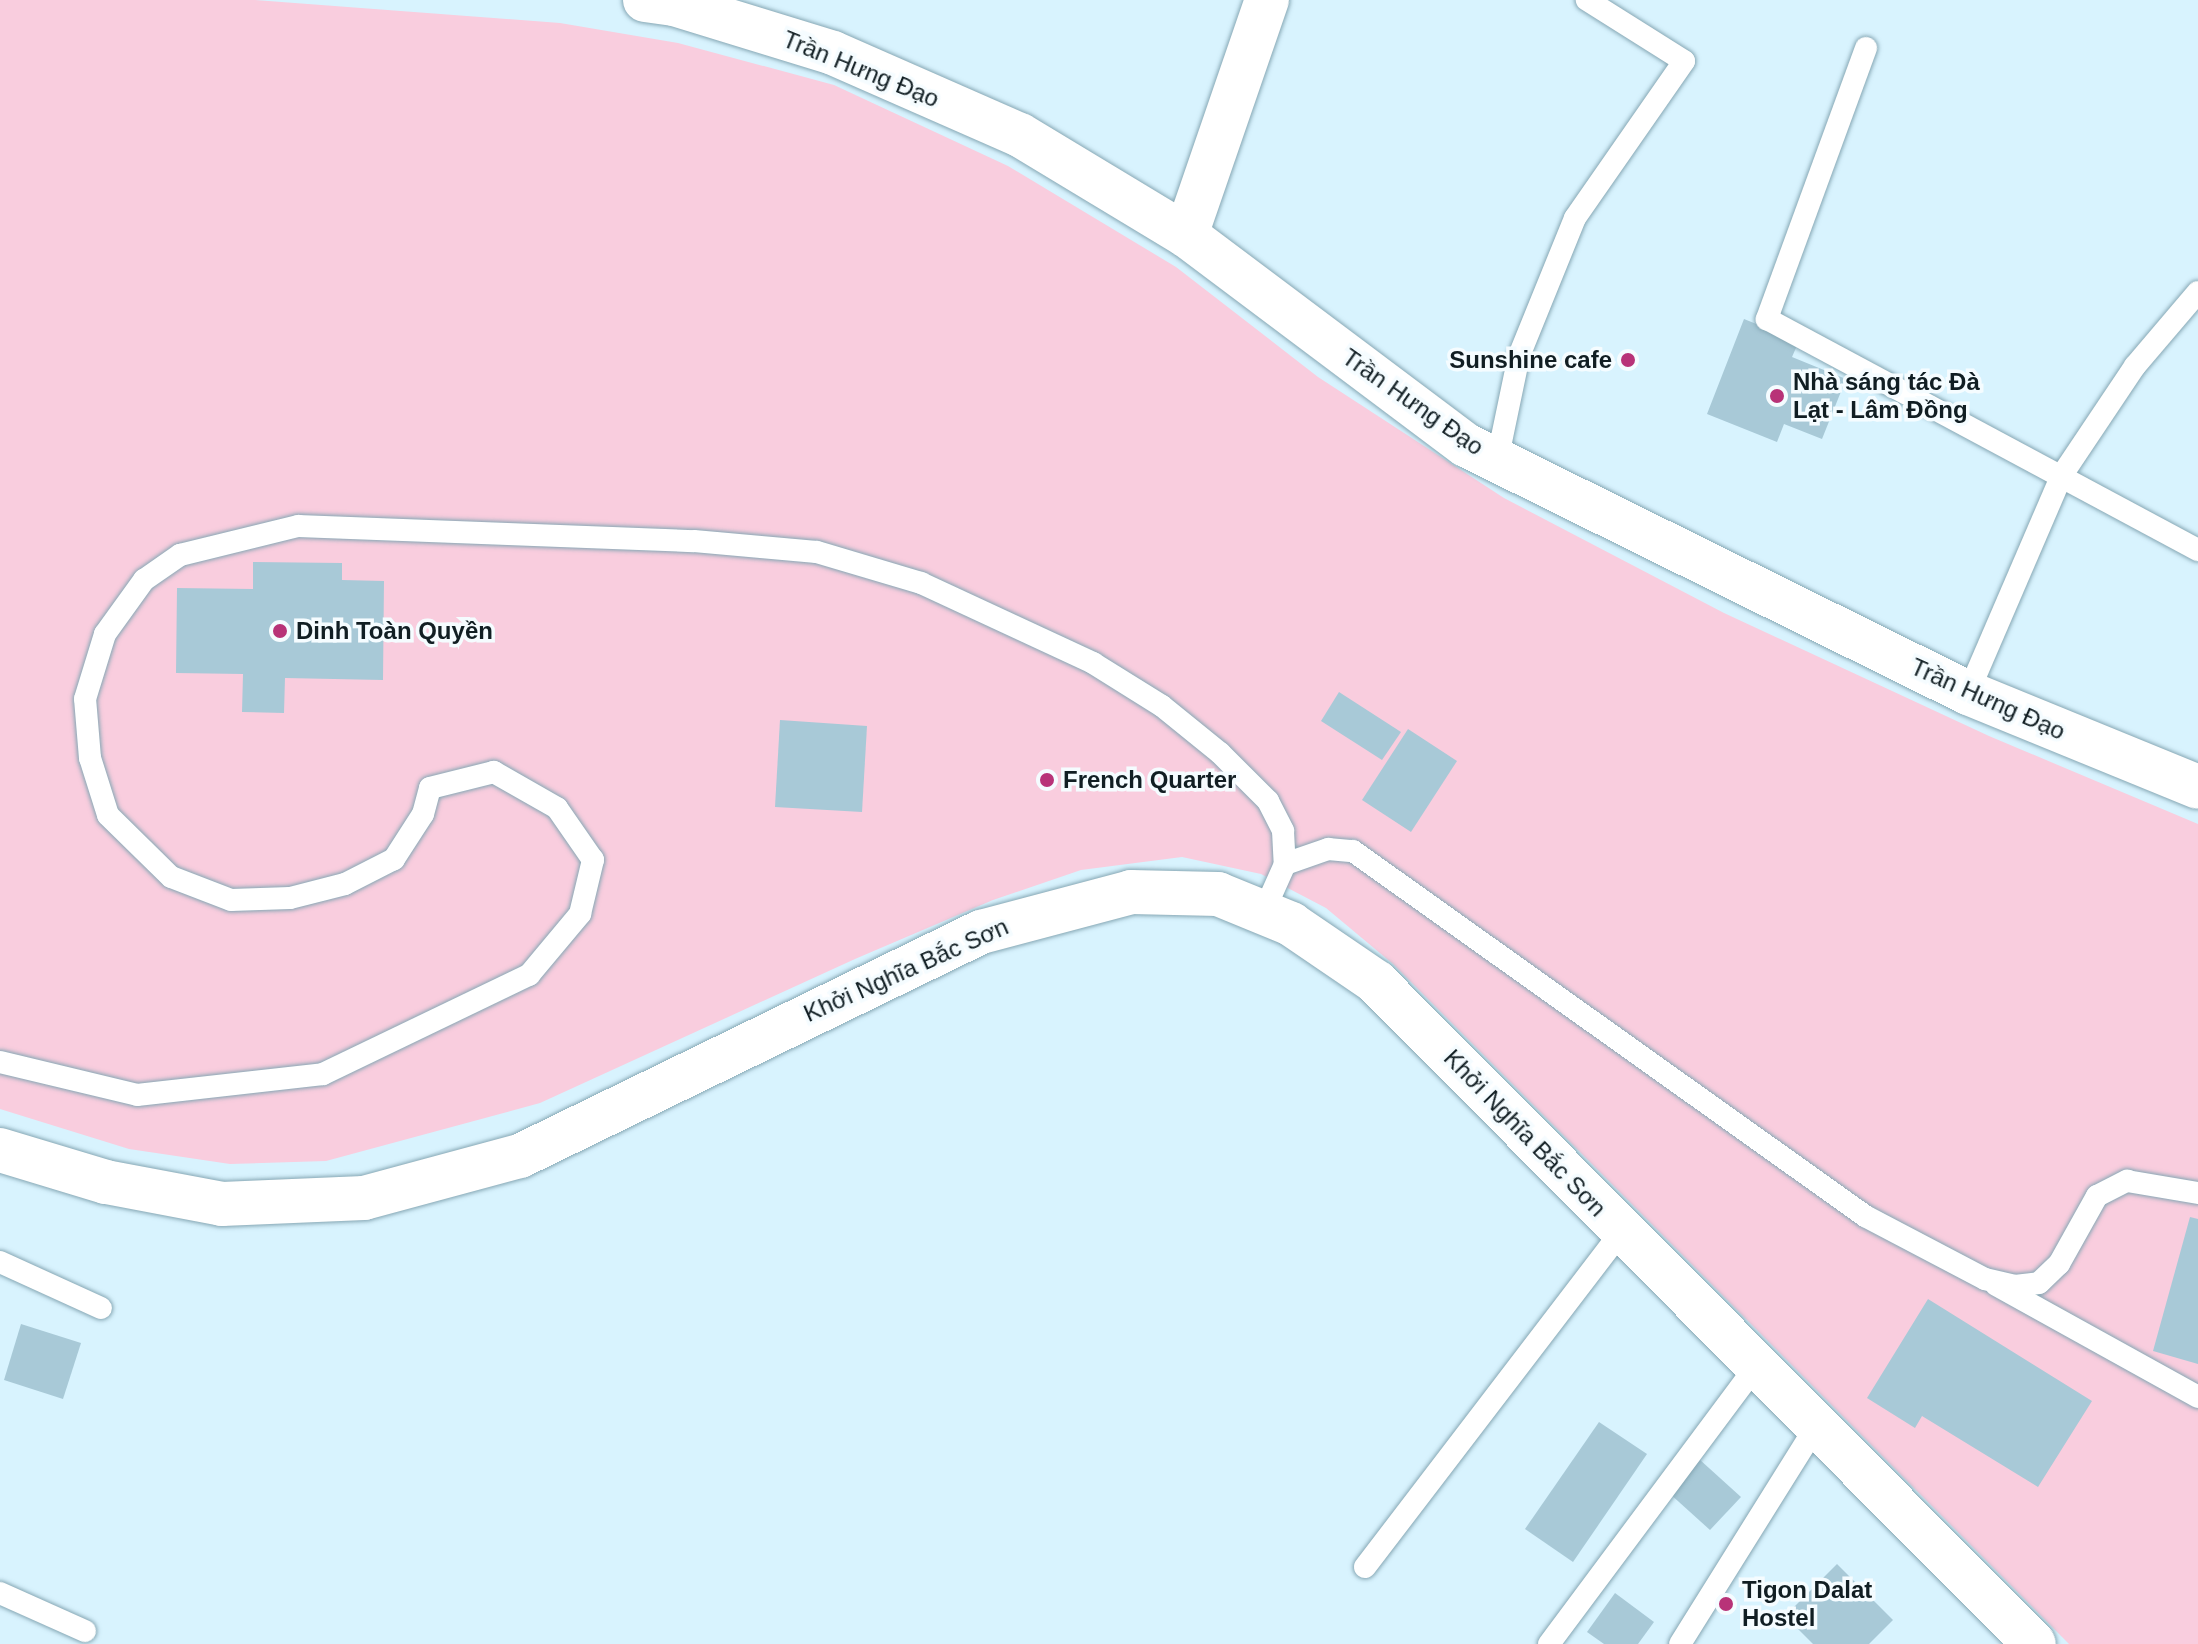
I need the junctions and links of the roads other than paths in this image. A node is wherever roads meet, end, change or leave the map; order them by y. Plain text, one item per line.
1 (645, 0) edge
2 (1267, 0) edge
3 (1587, 0) edge
4 (1866, 48) dead end
5 (1186, 235) junction
6 (2198, 292) edge
7 (1497, 461) junction
8 (2062, 475) junction
9 (2198, 550) edge
10 (1968, 693) junction
11 (2198, 787) edge
12 (1285, 864) junction
13 (1264, 911) junction
14 (0, 1062) edge
15 (0, 1150) edge
16 (2198, 1193) edge
17 (1621, 1232) junction
18 (0, 1262) edge
19 (1985, 1279) junction
20 (101, 1308) dead end
21 (1755, 1368) junction
22 (2198, 1397) edge
23 (1816, 1426) junction
24 (1365, 1567) dead end
25 (0, 1593) edge
26 (85, 1631) dead end
27 (1549, 1644) edge
28 (1680, 1644) edge
29 (2034, 1644) edge

1 - 5 street, Trần Hưng Đạo
2 - 5 street
3 - 7 lane
4 - 8 lane
5 - 7 street, Trần Hưng Đạo
6 - 8 lane
7 - 10 street, Trần Hưng Đạo
8 - 9 lane
8 - 10 lane
10 - 11 street, Trần Hưng Đạo
12 - 13 lane
12 - 14 lane
12 - 19 lane
13 - 15 street, Khởi Nghĩa Bắc Sơn
13 - 17 street, Khởi Nghĩa Bắc Sơn
16 - 19 lane
17 - 21 street, Khởi Nghĩa Bắc Sơn
17 - 24 lane
18 - 20 lane
19 - 22 lane
21 - 23 street, Khởi Nghĩa Bắc Sơn
21 - 27 lane
23 - 28 lane
23 - 29 street, Khởi Nghĩa Bắc Sơn
25 - 26 lane

